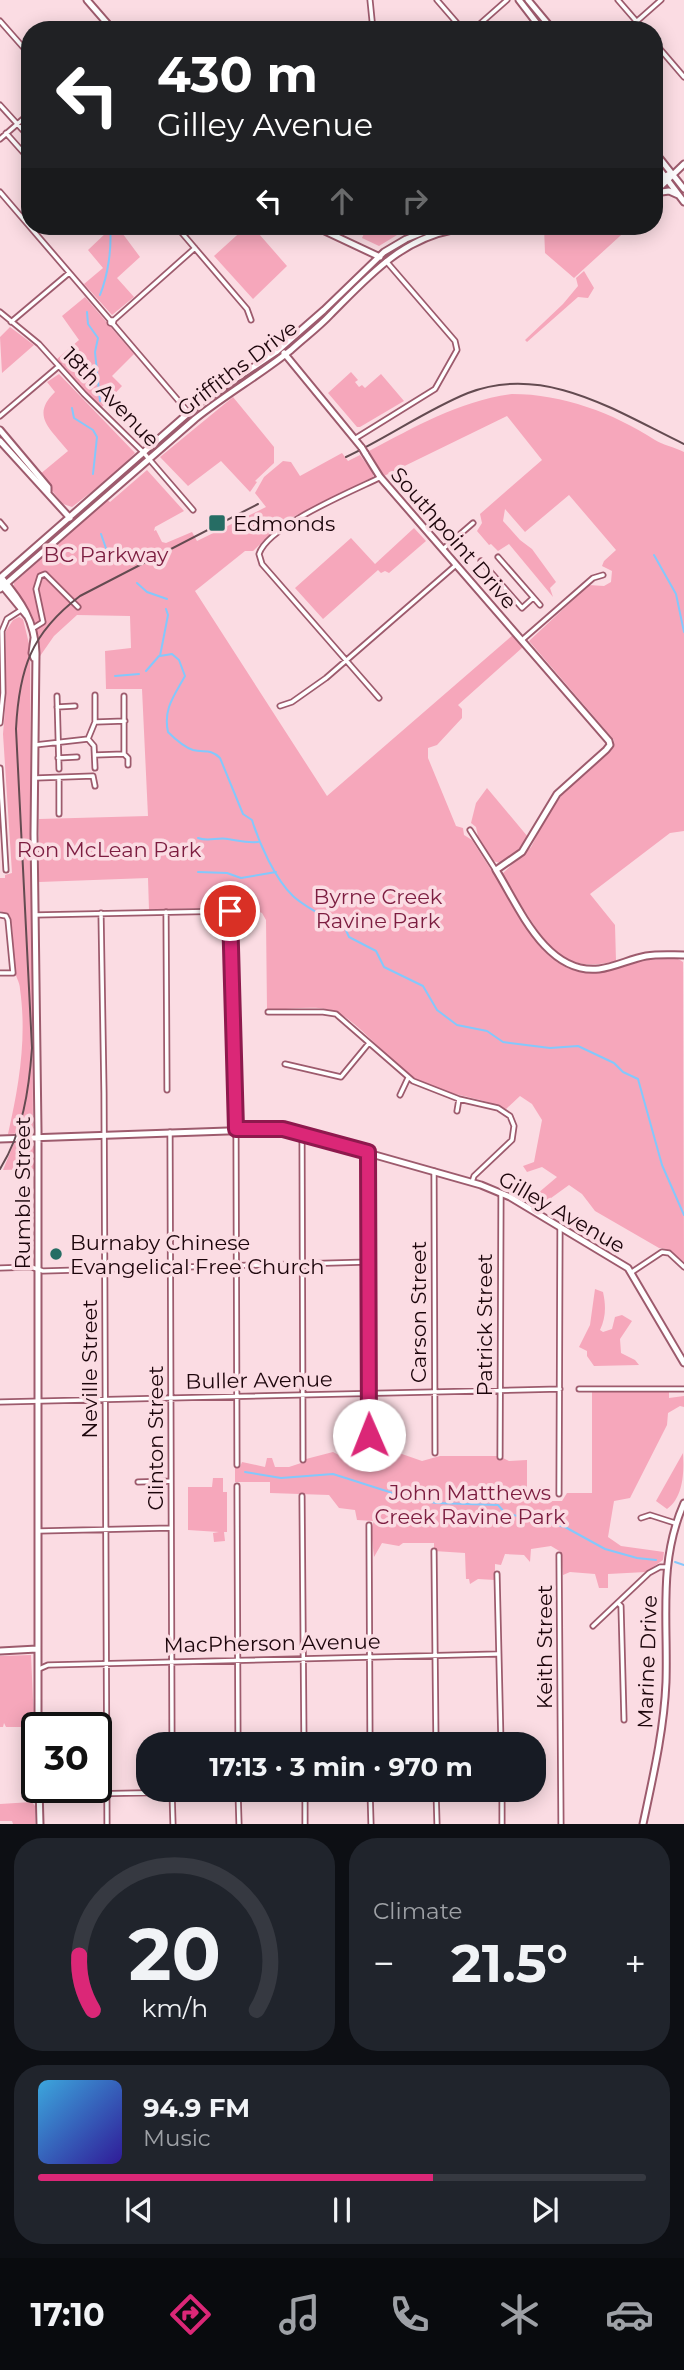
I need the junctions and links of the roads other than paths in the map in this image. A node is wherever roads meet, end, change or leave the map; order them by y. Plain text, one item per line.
1 (88, 0) edge
2 (370, 0) edge
3 (437, 0) edge
4 (507, 0) edge
5 (519, 0) edge
6 (528, 0) edge
7 (618, 0) edge
8 (662, 0) edge
9 (0, 21) edge
10 (106, 21) edge
11 (372, 21) edge
12 (455, 21) edge
13 (483, 21) edge
14 (535, 21) edge
15 (546, 21) edge
16 (636, 21) joint
17 (21, 45) edge
18 (663, 53) edge
19 (684, 77) edge
20 (0, 105) edge
21 (21, 121) edge
22 (17, 124) junction
23 (21, 128) edge
24 (6, 133) junction
25 (0, 139) edge
26 (21, 150) edge
27 (663, 163) edge
28 (684, 164) edge
29 (663, 168) edge
30 (671, 174) junction
31 (663, 179) edge
32 (663, 183) edge
33 (684, 189) edge
34 (0, 192) edge
35 (663, 192) edge
36 (680, 196) junction
37 (684, 202) edge
38 (21, 216) edge
39 (37, 235) edge
40 (184, 235) edge
41 (333, 235) edge
42 (416, 235) edge
43 (436, 235) edge
44 (195, 248) junction
45 (368, 251) junction
46 (379, 257) junction
47 (385, 261) junction
48 (369, 265) junction
49 (69, 272) junction
50 (0, 312) edge
51 (251, 320) dead end
52 (112, 321) junction
53 (11, 322) junction
54 (280, 348) junction
55 (285, 355) junction
56 (59, 366) junction
57 (189, 412) junction
58 (0, 416) edge
59 (0, 430) edge
60 (356, 438) junction
61 (0, 440) edge
62 (143, 452) junction
63 (149, 458) junction
64 (380, 477) junction
65 (48, 492) junction
66 (193, 510) dead end
67 (70, 518) junction
68 (0, 522) edge
69 (473, 523) dead end
70 (75, 524) junction
71 (5, 528) dead end
72 (442, 549) junction
73 (498, 557) dead end
74 (481, 561) dead end
75 (456, 565) junction
76 (603, 575) dead end
77 (2, 583) edge
78 (533, 598) junction
79 (540, 605) dead end
80 (78, 607) dead end
81 (21, 610) junction
82 (27, 616) junction
83 (32, 629) junction
84 (522, 640) junction
85 (346, 661) junction
86 (95, 695) dead end
87 (124, 695) dead end
88 (57, 696) dead end
89 (379, 698) dead end
90 (57, 706) junction
91 (75, 706) dead end
92 (280, 706) dead end
93 (125, 721) junction
94 (95, 722) junction
95 (0, 723) edge
96 (88, 739) junction
97 (58, 744) junction
98 (35, 746) junction
99 (124, 754) junction
100 (95, 755) junction
101 (77, 757) dead end
102 (58, 758) junction
103 (128, 765) dead end
104 (0, 768) edge
105 (95, 768) dead end
106 (59, 769) dead end
107 (59, 777) junction
108 (35, 778) junction
109 (95, 786) dead end
110 (59, 814) dead end
111 (470, 830) dead end
112 (2, 838) edge
113 (0, 862) edge
114 (6, 862) junction
115 (6, 870) dead end
116 (496, 870) junction
117 (166, 912) junction
118 (101, 913) junction
119 (0, 915) edge
120 (35, 915) junction
121 (684, 955) edge
122 (0, 973) edge
123 (268, 1012) dead end
124 (369, 1044) junction
125 (285, 1064) dead end
126 (408, 1078) junction
127 (167, 1090) dead end
128 (400, 1096) dead end
129 (459, 1099) junction
130 (457, 1111) dead end
131 (236, 1129) junction
132 (170, 1132) junction
133 (302, 1133) junction
134 (104, 1135) junction
135 (37, 1137) junction
136 (0, 1139) edge
137 (368, 1152) junction
138 (434, 1171) junction
139 (472, 1182) junction
140 (502, 1192) junction
141 (559, 1226) junction
142 (368, 1262) junction
143 (302, 1263) junction
144 (236, 1265) junction
145 (170, 1267) junction
146 (0, 1268) edge
147 (684, 1268) edge
148 (38, 1269) junction
149 (104, 1269) junction
150 (632, 1272) junction
151 (684, 1363) edge
152 (560, 1389) junction
153 (579, 1389) dead end
154 (684, 1389) edge
155 (500, 1390) junction
156 (435, 1391) junction
157 (368, 1393) junction
158 (303, 1395) junction
159 (237, 1396) junction
160 (171, 1397) junction
161 (105, 1399) junction
162 (37, 1401) junction
163 (0, 1402) edge
164 (369, 1435) dead end
165 (435, 1453) dead end
166 (500, 1457) dead end
167 (303, 1460) dead end
168 (237, 1465) dead end
169 (171, 1481) junction
170 (138, 1482) dead end
171 (237, 1486) dead end
172 (559, 1493) dead end
173 (302, 1496) dead end
174 (684, 1503) edge
175 (641, 1518) dead end
176 (676, 1524) junction
177 (369, 1525) dead end
178 (171, 1528) junction
179 (105, 1529) junction
180 (37, 1531) junction
181 (434, 1551) dead end
182 (559, 1555) dead end
183 (666, 1567) junction
184 (497, 1574) dead end
185 (618, 1603) junction
186 (593, 1626) dead end
187 (37, 1649) junction
188 (0, 1651) edge
189 (497, 1654) junction
190 (434, 1655) junction
191 (369, 1657) junction
192 (303, 1659) junction
193 (37, 1660) junction
194 (237, 1660) junction
195 (172, 1662) junction
196 (106, 1663) junction
197 (48, 1665) junction
198 (37, 1670) junction
199 (38, 1712) edge
200 (106, 1712) edge
201 (624, 1720) dead end
202 (172, 1732) edge
203 (238, 1732) edge
204 (304, 1732) edge
205 (370, 1732) edge
206 (436, 1732) edge
207 (500, 1732) edge
208 (136, 1792) edge
209 (112, 1793) edge
210 (172, 1802) edge
211 (238, 1802) edge
212 (305, 1802) edge
213 (370, 1802) edge
214 (436, 1802) edge
215 (502, 1802) edge
216 (39, 1803) edge
217 (106, 1803) edge
218 (40, 1824) edge
219 (107, 1824) edge
220 (173, 1824) edge
221 (239, 1824) edge
222 (305, 1824) edge
223 (371, 1824) edge
224 (437, 1824) edge
225 (502, 1824) edge
226 (561, 1824) edge
227 (643, 1824) edge

1 - 10 street
2 - 11 street
3 - 12 street
4 - 13 street
5 - 14 street
6 - 15 street
7 - 16 street
8 - 16 street
9 - 17 street
18 - 19 street
20 - 22 street
21 - 22 street
22 - 23 street
22 - 24 street
24 - 25 street
24 - 26 street
27 - 30 street
28 - 30 street
29 - 30 street
30 - 31 street
30 - 32 street
30 - 33 street
30 - 36 street
34 - 38 street
35 - 36 street
36 - 37 street
39 - 49 street
40 - 44 street
41 - 45 street
42 - 46 street, Griffiths Drive
43 - 47 street, Griffiths Drive
44 - 51 street
44 - 52 street
45 - 46 street
45 - 48 street
46 - 47 street
46 - 48 street, Griffiths Drive
47 - 55 street, Griffiths Drive
47 - 60 street
48 - 54 street, Griffiths Drive
49 - 52 street
49 - 53 street
50 - 53 street, 18th Avenue
52 - 57 street
53 - 56 street, 18th Avenue
54 - 55 street, Southpoint Drive
54 - 57 street, Griffiths Drive
55 - 60 street, Southpoint Drive
55 - 63 street, Griffiths Drive
56 - 58 street
56 - 62 street, 18th Avenue
57 - 62 street, Griffiths Drive
59 - 65 street
60 - 64 street, Southpoint Drive
61 - 65 street
62 - 63 street, 18th Avenue
62 - 67 street, Griffiths Drive
63 - 66 street, 18th Avenue
63 - 70 street, Griffiths Drive
64 - 72 street, Southpoint Drive
64 - 85 street
65 - 67 street
67 - 70 street
67 - 77 street, Griffiths Drive
68 - 71 street
69 - 72 street
70 - 77 street, Griffiths Drive
72 - 75 street, Southpoint Drive
73 - 78 street
74 - 78 street
75 - 84 street, Southpoint Drive
75 - 85 street
76 - 84 street
77 - 81 street, Rumble Street
77 - 82 street, Rumble Street
78 - 79 street
80 - 83 street
81 - 82 street, Rumble Street
81 - 95 street
82 - 83 street, Rumble Street
83 - 98 street, Rumble Street
84 - 116 street, Southpoint Drive
85 - 89 street
85 - 92 street
86 - 94 street
87 - 93 street
88 - 90 street
90 - 91 street
90 - 97 street
93 - 94 street
93 - 99 street
94 - 96 street
96 - 97 street
96 - 100 street
97 - 98 street
97 - 102 street
98 - 108 street, Rumble Street
99 - 100 street
99 - 103 street
100 - 105 street
101 - 102 street
102 - 106 street
104 - 112 street
107 - 108 street
107 - 109 street
107 - 110 street
108 - 120 street, Rumble Street
111 - 116 street
112 - 114 street
113 - 114 street
114 - 115 street
116 - 121 street
117 - 118 street
117 - 127 street
117 - 131 street
118 - 120 street
118 - 134 street, Neville Street
119 - 122 street
120 - 135 street, Rumble Street
123 - 124 street
124 - 125 street
124 - 126 street
126 - 128 street
126 - 129 street
129 - 130 street
129 - 139 street
131 - 132 street, Gilley Avenue
131 - 133 street, Gilley Avenue
131 - 144 street
132 - 134 street, Gilley Avenue
132 - 145 street, Clinton Street
133 - 137 street, Gilley Avenue
133 - 143 street
134 - 135 street, Gilley Avenue
134 - 149 street, Neville Street
135 - 136 street, Gilley Avenue
135 - 148 street, Rumble Street
137 - 138 street, Gilley Avenue
137 - 142 street
138 - 139 street, Gilley Avenue
138 - 156 street, Carson Street
139 - 140 street, Gilley Avenue
140 - 141 street, Gilley Avenue
140 - 155 street, Patrick Street
141 - 150 street, Gilley Avenue
141 - 152 street
142 - 143 street
142 - 157 street
143 - 144 street
143 - 158 street
144 - 145 street
144 - 159 street
145 - 149 street
145 - 160 street, Clinton Street
146 - 148 street
147 - 150 street
148 - 149 street
148 - 162 street, Rumble Street
149 - 161 street, Neville Street
150 - 151 street, Gilley Avenue
152 - 155 street, Buller Avenue
152 - 172 street
153 - 154 street
155 - 156 street, Buller Avenue
155 - 166 street, Patrick Street
156 - 157 street, Buller Avenue
156 - 165 street, Carson Street
157 - 158 street, Buller Avenue
157 - 164 street
158 - 159 street, Buller Avenue
158 - 167 street
159 - 160 street, Buller Avenue
159 - 168 street
160 - 161 street, Buller Avenue
160 - 169 street, Clinton Street
161 - 162 street, Buller Avenue
161 - 179 street, Neville Street
162 - 163 street, Buller Avenue
162 - 180 street, Rumble Street
169 - 170 street
169 - 178 street, Clinton Street
171 - 194 street
173 - 192 street
174 - 176 street, Marine Drive
175 - 176 street
176 - 183 street, Marine Drive
177 - 191 street
178 - 179 street
178 - 195 street, Clinton Street
179 - 180 street
179 - 196 street, Neville Street
180 - 187 street, Rumble Street
181 - 190 street
182 - 226 street, Keith Street
183 - 185 street
183 - 227 street, Marine Drive
184 - 189 street
185 - 186 street
185 - 201 street
187 - 188 street
187 - 193 street, Rumble Street
189 - 190 street, MacPherson Avenue
189 - 207 street
190 - 191 street, MacPherson Avenue
190 - 206 street
191 - 192 street, MacPherson Avenue
191 - 205 street
192 - 194 street, MacPherson Avenue
192 - 204 street
193 - 197 street, MacPherson Avenue
193 - 198 street, Rumble Street
194 - 195 street, MacPherson Avenue
194 - 203 street
195 - 196 street, MacPherson Avenue
195 - 202 street, Clinton Street
196 - 197 street, MacPherson Avenue
196 - 200 street, Neville Street
197 - 198 street, MacPherson Avenue
198 - 199 street, Rumble Street
208 - 209 street
210 - 220 street
211 - 221 street
212 - 222 street
213 - 223 street
214 - 224 street
215 - 225 street
216 - 218 street
217 - 219 street, Neville Street

